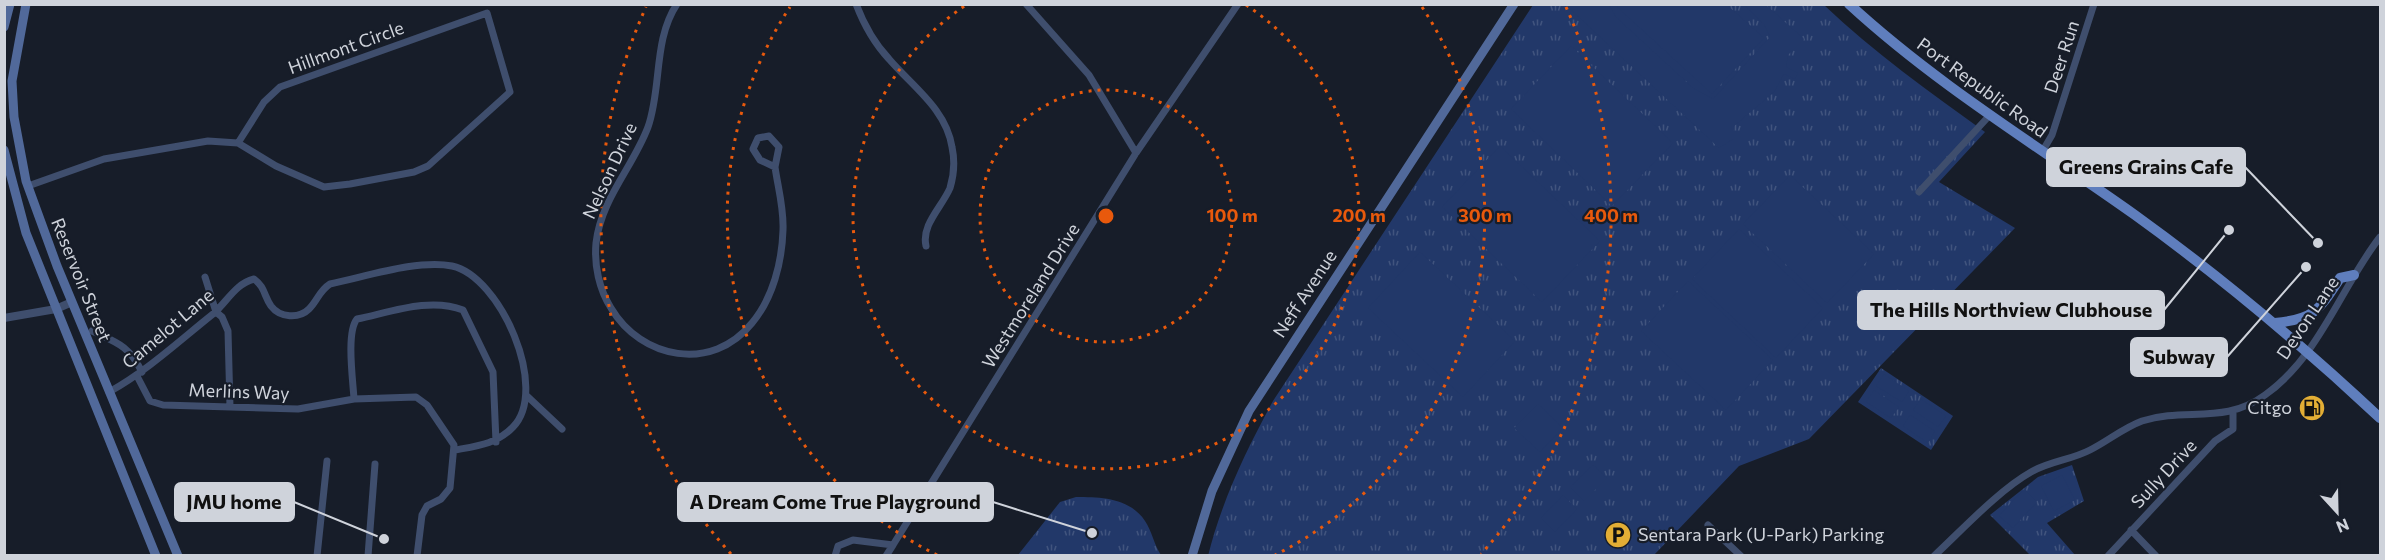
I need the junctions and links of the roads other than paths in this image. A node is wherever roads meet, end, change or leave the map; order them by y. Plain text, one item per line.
1 (10, 4) edge
2 (26, 4) edge
3 (677, 4) edge
4 (856, 4) edge
5 (1026, 4) edge
6 (1238, 4) edge
7 (1514, 4) edge
8 (1849, 4) edge
9 (2094, 4) edge
10 (4, 27) edge
11 (1989, 116) junction
12 (238, 142) junction
13 (4, 150) edge
14 (2042, 152) junction
15 (1136, 153) junction
16 (775, 167) junction
17 (28, 186) junction
18 (1919, 192) dead end
19 (2380, 237) edge
20 (926, 246) dead end
21 (2354, 275) junction
22 (205, 277) dead end
23 (72, 303) junction
24 (56, 309) junction
25 (216, 312) junction
26 (4, 318) edge
27 (2275, 323) junction
28 (92, 331) dead end
29 (2307, 351) junction
30 (139, 374) junction
31 (110, 392) junction
32 (527, 396) junction
33 (354, 399) junction
34 (230, 407) junction
35 (2233, 411) junction
36 (2380, 418) edge
37 (562, 429) dead end
38 (496, 442) junction
39 (455, 450) junction
40 (327, 461) dead end
41 (375, 464) dead end
42 (1708, 525) dead end
43 (2131, 530) junction
44 (893, 545) junction
45 (156, 555) edge
46 (178, 555) edge
47 (317, 555) edge
48 (368, 555) edge
49 (417, 555) edge
50 (835, 555) edge
51 (886, 555) edge
52 (1192, 555) edge
53 (1741, 555) edge
54 (1934, 555) edge
55 (2108, 555) edge
56 (2156, 555) edge

1 - 10 main road
2 - 17 main road, Reservoir Street
3 - 16 street, Nelson Drive
4 - 20 street
5 - 15 street
6 - 15 street, Westmoreland Drive
7 - 52 main road, Neff Avenue
8 - 11 main road, Port Republic Road
9 - 14 street, Deer Run
11 - 14 main road, Port Republic Road
11 - 18 street
12 - 12 street, Hillmont Circle
12 - 17 street
13 - 24 main road, Reservoir Street
14 - 27 main road, Port Republic Road
15 - 44 street, Westmoreland Drive
16 - 16 street, Nelson Drive
17 - 23 main road, Reservoir Street
19 - 21 street, Devon Lane
21 - 27 main road
21 - 29 street, Devon Lane
22 - 25 street
23 - 24 street
23 - 31 main road, Reservoir Street
24 - 26 street
24 - 45 main road, Reservoir Street
25 - 30 street, Camelot Lane
25 - 32 street, Camelot Lane
25 - 34 street
27 - 29 main road, Port Republic Road
28 - 30 street, Merlins Way
29 - 35 street, Devon Lane
29 - 36 main road, Port Republic Road
30 - 31 street, Camelot Lane
30 - 34 street, Merlins Way
31 - 46 main road, Reservoir Street
32 - 37 street
32 - 38 street, Camelot Lane
33 - 34 street, Merlins Way
33 - 38 street
33 - 39 street, Merlins Way
35 - 43 street, Sully Drive
35 - 54 street, Devon Lane
38 - 39 street
39 - 49 street
40 - 47 street
41 - 48 street
42 - 53 street
43 - 55 street, Sully Drive
43 - 56 street
44 - 50 street
44 - 51 street, Westmoreland Drive

